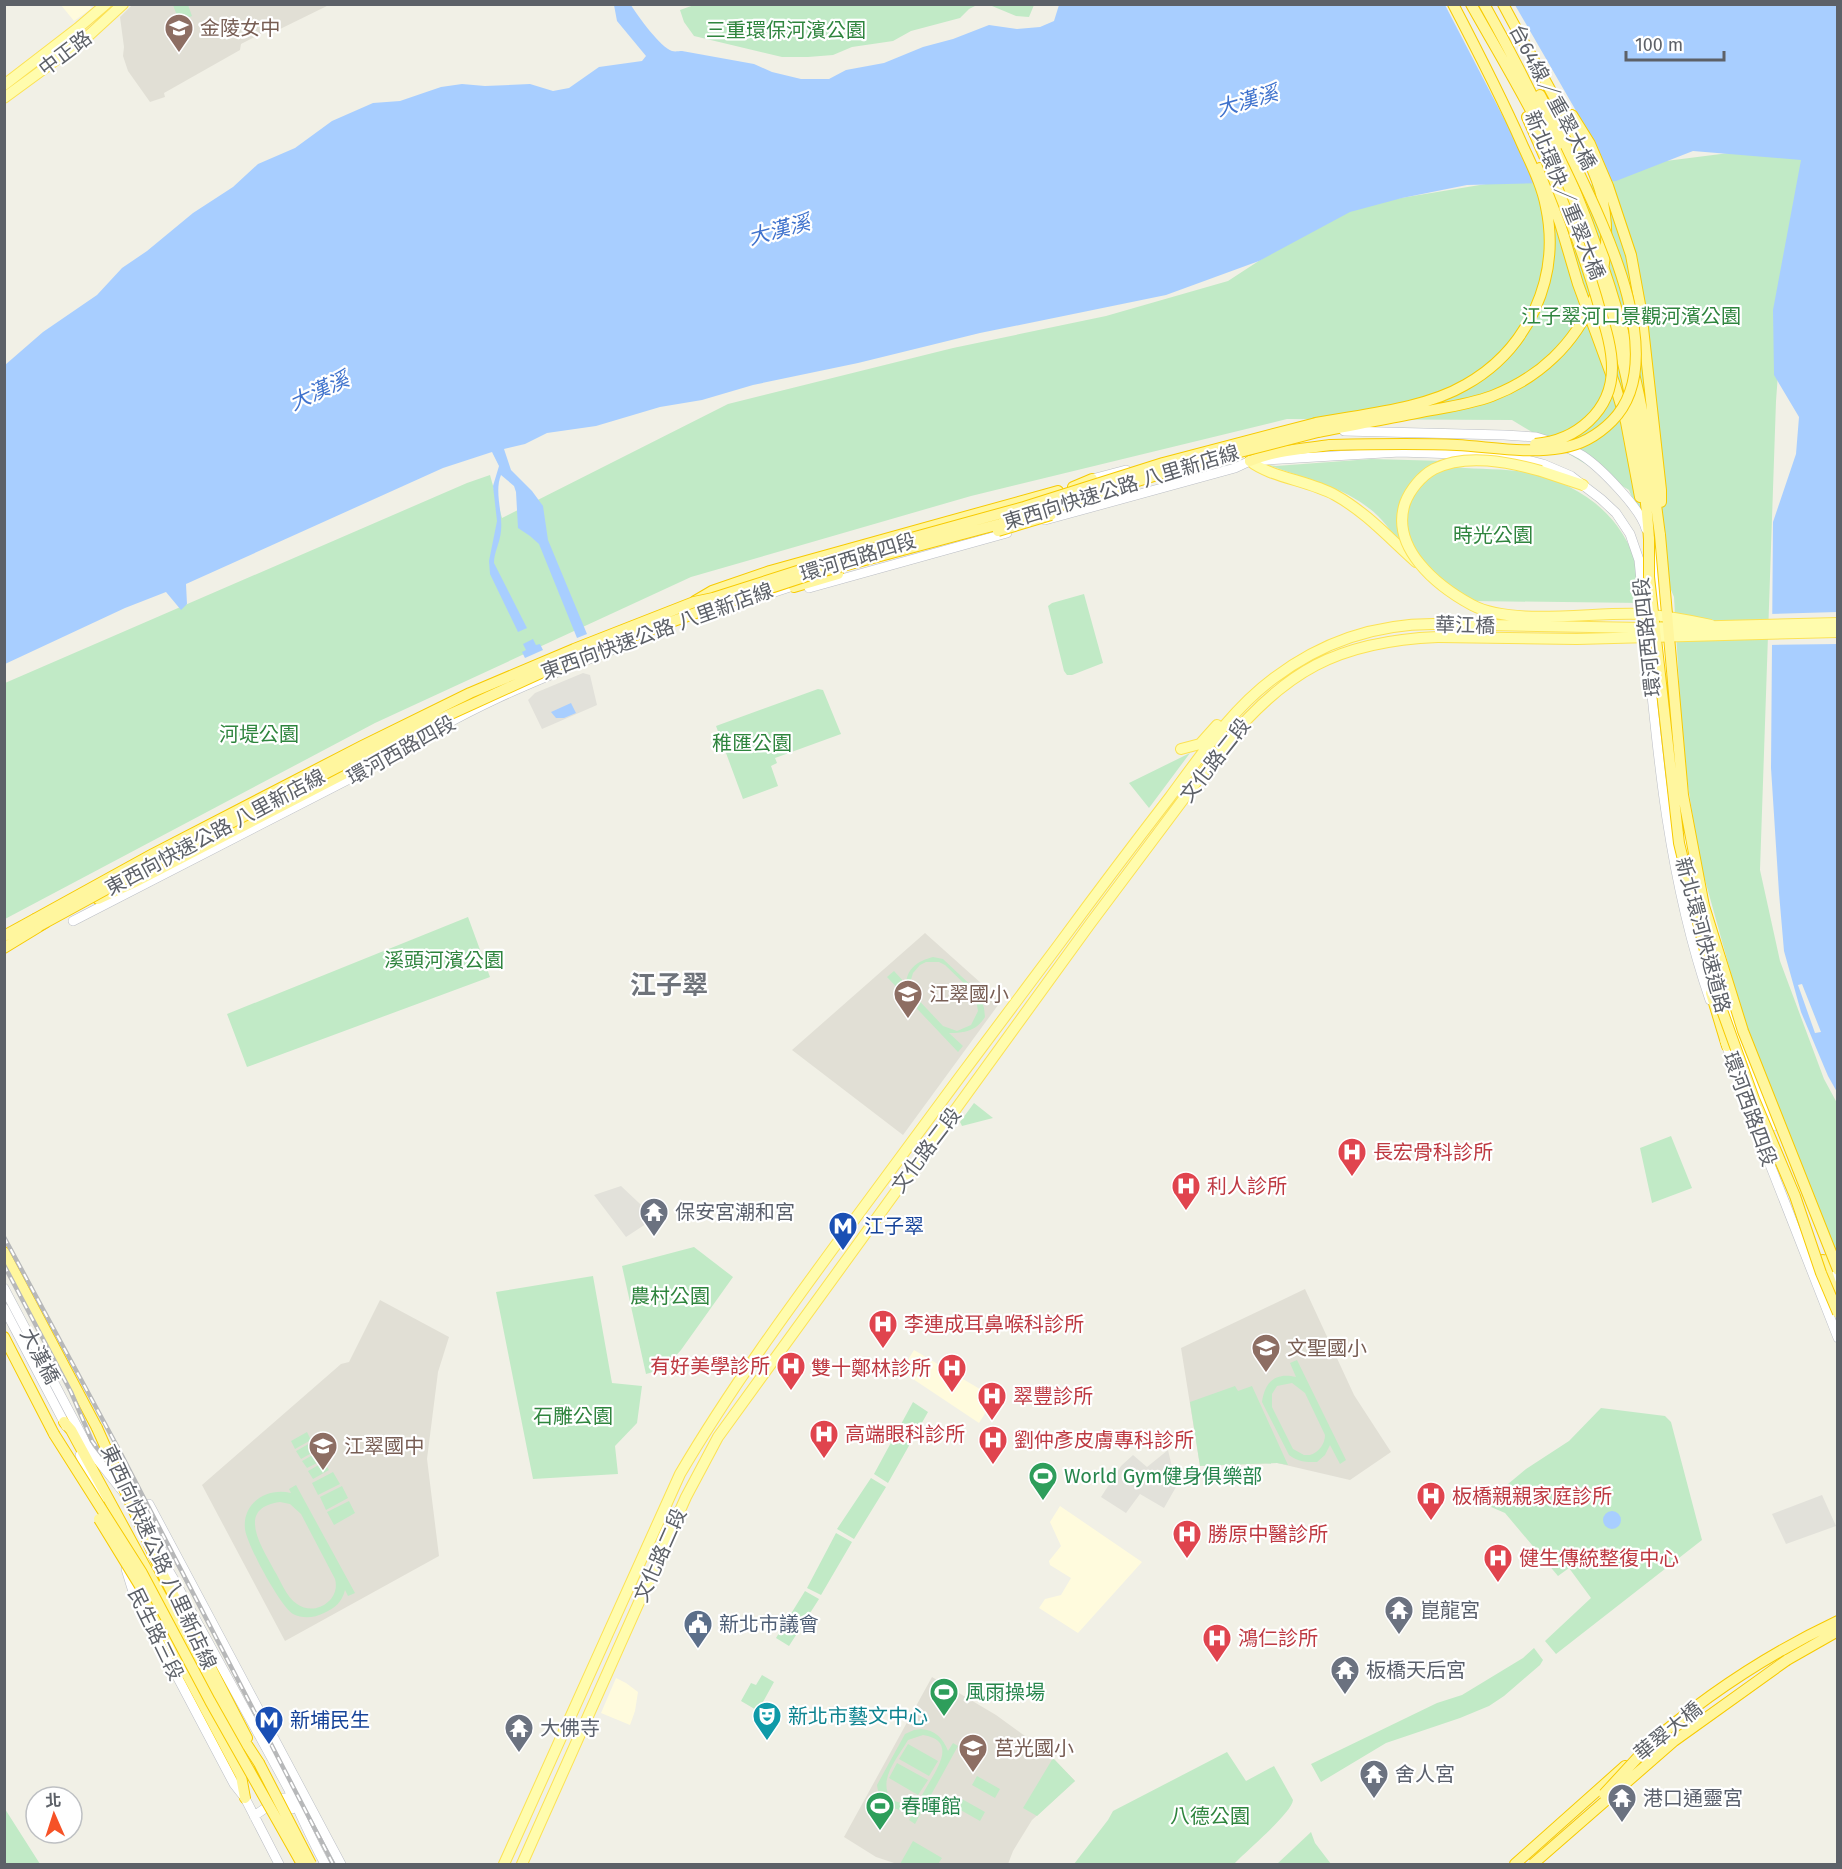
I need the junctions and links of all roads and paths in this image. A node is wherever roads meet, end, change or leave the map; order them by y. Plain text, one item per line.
1 (106, 4) edge
2 (123, 4) edge
3 (1454, 4) edge
4 (1471, 4) edge
5 (1484, 4) edge
6 (1503, 4) edge
7 (1470, 35) junction
8 (1523, 42) junction
9 (1522, 71) junction
10 (1509, 72) junction
11 (4, 85) edge
12 (4, 98) edge
13 (1317, 428) junction
14 (1305, 440) junction
15 (1330, 443) junction
16 (1245, 448) junction
17 (1222, 456) junction
18 (1250, 461) junction
19 (1092, 479) joint
20 (1583, 485) junction
21 (1654, 537) junction
22 (1430, 574) junction
23 (794, 587) junction
24 (694, 602) junction
25 (1838, 622) edge
26 (1711, 625) junction
27 (1838, 632) edge
28 (1438, 637) joint
29 (1336, 642) junction
30 (473, 710) junction
31 (417, 725) junction
32 (419, 739) junction
33 (1181, 749) dead end
34 (1163, 805) joint
35 (1687, 875) junction
36 (73, 921) dead end
37 (37, 925) junction
38 (4, 936) edge
39 (4, 948) edge
40 (1727, 1046) junction
41 (1787, 1140) junction
42 (4, 1252) edge
43 (1838, 1270) edge
44 (1838, 1285) edge
45 (4, 1288) edge
46 (1838, 1300) edge
47 (4, 1308) edge
48 (1838, 1313) edge
49 (4, 1337) edge
50 (1838, 1338) edge
51 (55, 1394) junction
52 (64, 1422) junction
53 (54, 1434) junction
54 (82, 1437) junction
55 (149, 1504) dead end
56 (150, 1570) junction
57 (1838, 1621) edge
58 (1838, 1631) edge
59 (217, 1660) junction
60 (1786, 1660) junction
61 (242, 1680) junction
62 (1652, 1742) junction
63 (254, 1765) junction
64 (245, 1798) junction
65 (1610, 1803) dead end
66 (254, 1816) junction
67 (306, 1830) junction
68 (279, 1864) edge
69 (302, 1864) edge
70 (311, 1864) edge
71 (325, 1864) edge
72 (341, 1864) edge
73 (504, 1864) edge
74 (522, 1864) edge
75 (1515, 1864) edge
76 (1525, 1864) edge
77 (1533, 1864) edge

1 - 11 main road, 中正路
2 - 12 main road, 中正路
3 - 7 highway
4 - 10 highway, 新北環快／重翠大橋
5 - 9 highway, 新北環快／重翠大橋
6 - 8 highway, 台64線／重翠大橋
7 - 13 highway
7 - 21 highway, bridge
8 - 13 highway, 台64線／重翠大橋, bridge
8 - 21 highway
9 - 15 highway, bridge
9 - 21 highway, 新北環快／重翠大橋, bridge
10 - 15 highway, bridge
10 - 21 highway, 新北環快／重翠大橋, bridge
13 - 17 highway, 東西向快速公路 八里新店線, bridge
13 - 24 highway, 東西向快速公路 八里新店線, bridge
14 - 15 highway
14 - 16 main road, 環河西路四段
14 - 44 main road, 環河西路四段
15 - 18 highway
16 - 18 main road
16 - 19 main road, 環河西路四段
16 - 31 main road, 環河西路四段
17 - 23 highway, bridge
17 - 37 highway, 東西向快速公路 八里新店線, bridge
18 - 20 main road, 環河西路四段
18 - 22 main road, bridge
18 - 23 main road, 環河西路四段
19 - 24 highway
20 - 22 main road, bridge
20 - 40 main road, 環河西路四段
21 - 35 highway, 新北環河快速道路, bridge
21 - 41 highway, 新北環河快速道路, bridge
22 - 26 main road, bridge
23 - 30 main road, 環河西路四段
24 - 38 highway, 東西向快速公路 八里新店線, bridge
25 - 26 main road, 華江橋, bridge
26 - 29 main road, 華江橋, bridge
27 - 28 main road, 華江橋, bridge
28 - 74 main road, 文化路二段
29 - 33 main road
29 - 34 main road, 華江橋
30 - 31 main road, 環河西路四段
30 - 32 main road, 環河西路四段
31 - 37 main road, 環河西路四段
32 - 36 main road, 環河西路四段
32 - 37 highway, bridge
34 - 73 main road, 文化路二段
35 - 40 highway, bridge
35 - 48 highway, 新北環河快速道路, bridge
37 - 39 highway, 東西向快速公路 八里新店線
40 - 50 main road, 環河西路四段
41 - 43 highway, 新北環河快速道路, bridge
41 - 46 highway, bridge
42 - 63 highway, 東西向快速公路 八里新店線, bridge
45 - 51 main road, 大漢橋
47 - 51 main road, 大漢橋
49 - 53 highway, 東西向快速公路 八里新店線
51 - 52 main road, 民生路三段
51 - 54 main road, 民生路三段
52 - 56 highway
52 - 64 main road, 民生路三段
53 - 63 highway, 東西向快速公路 八里新店線, bridge
53 - 64 highway, bridge
54 - 56 highway
54 - 59 main road, 民生路三段
55 - 61 main road
56 - 63 highway
57 - 62 highway, 華翠大橋
58 - 60 highway, 華翠大橋
59 - 61 main road
59 - 67 main road, 民生路三段
60 - 65 highway, bridge
60 - 77 highway, 華翠大橋, bridge
61 - 72 main road
62 - 75 highway, 華翠大橋, bridge
62 - 76 highway, bridge
63 - 69 highway, 東西向快速公路 八里新店線, bridge
63 - 70 highway, 東西向快速公路 八里新店線, bridge
64 - 66 main road, 民生路三段
66 - 67 main road
66 - 68 main road, 民生路三段
67 - 71 main road, 民生路三段

